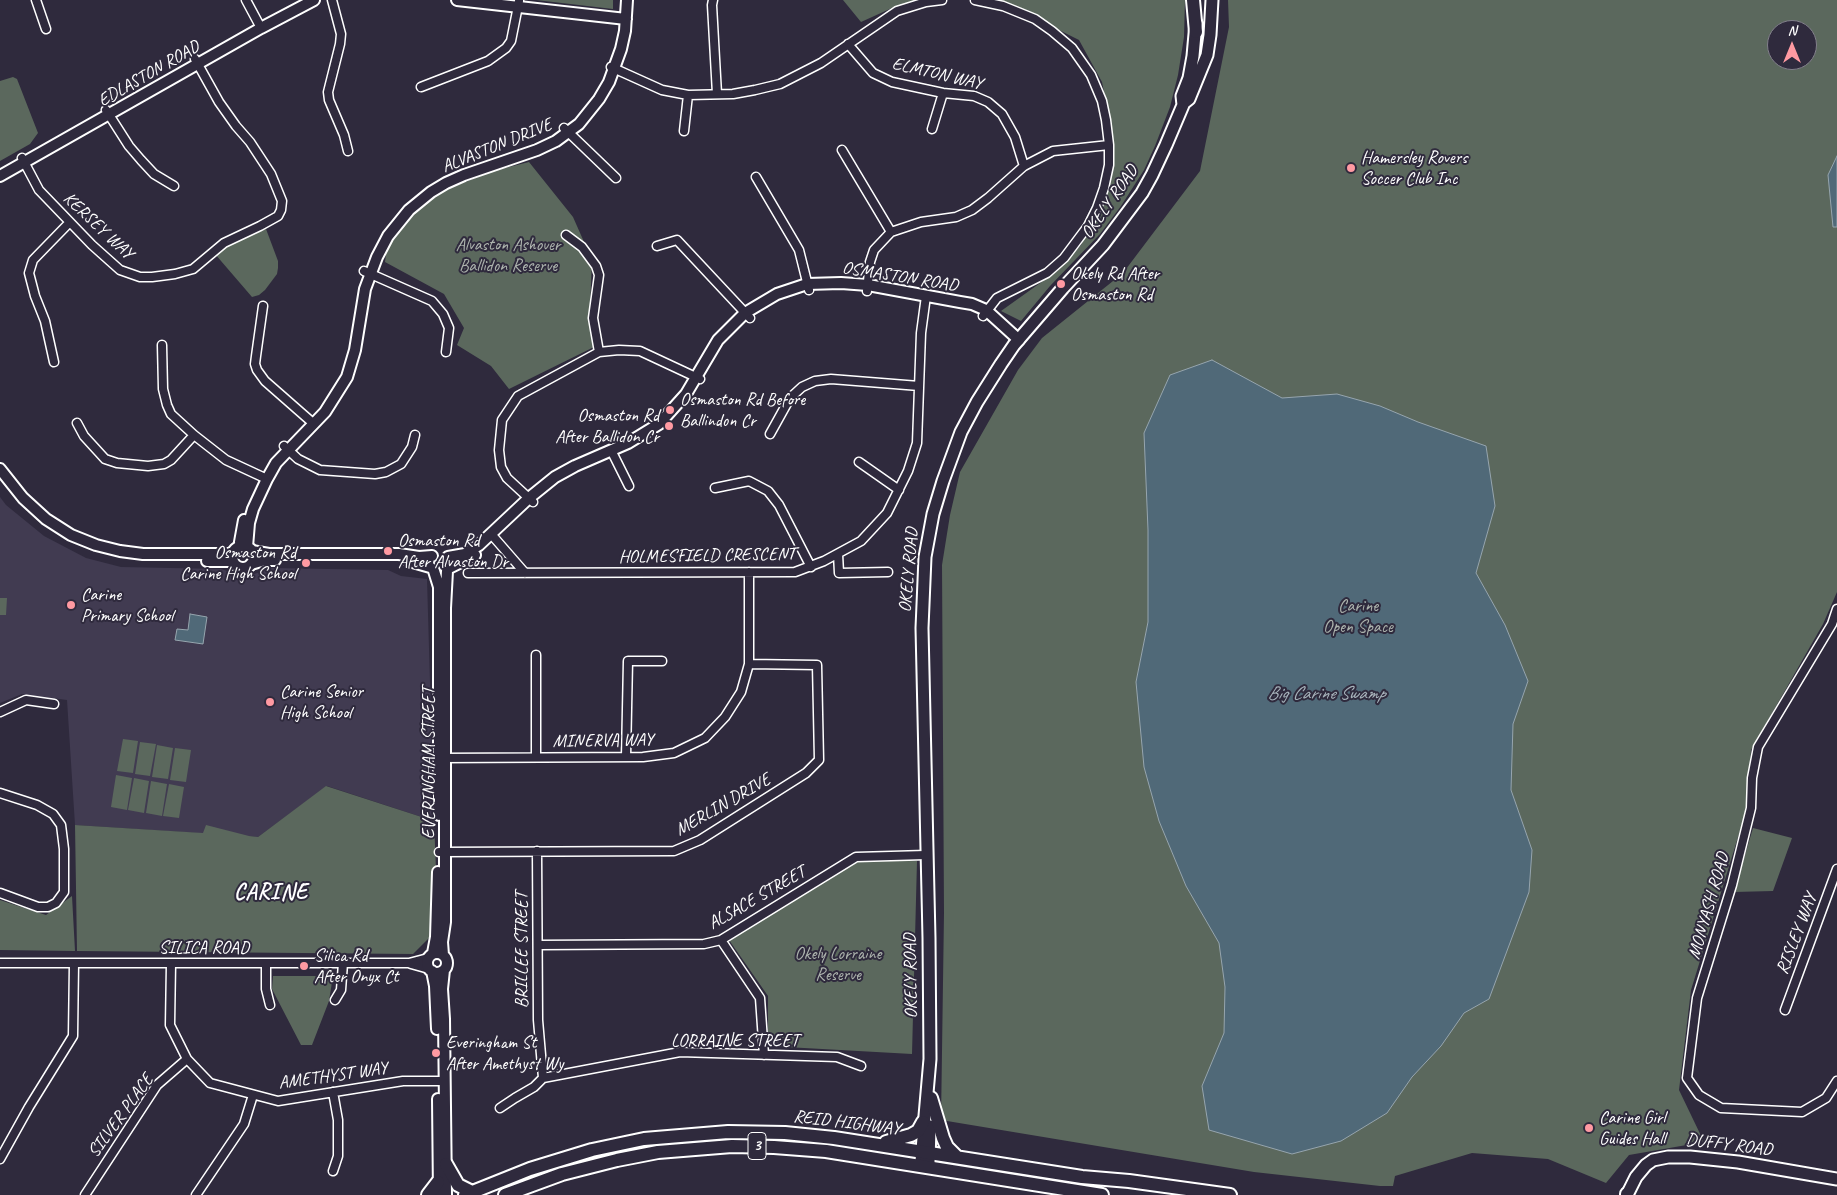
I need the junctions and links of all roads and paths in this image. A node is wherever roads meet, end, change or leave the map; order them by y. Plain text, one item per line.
1 (36, 0) edge
2 (246, 0) edge
3 (298, 0) edge
4 (314, 0) edge
5 (332, 0) edge
6 (457, 0) edge
7 (621, 0) edge
8 (627, 0) edge
9 (713, 0) edge
10 (942, 0) edge
11 (976, 0) edge
12 (1193, 0) edge
13 (1198, 0) edge
14 (1212, 0) edge
15 (515, 3) edge
16 (624, 16) junction
17 (259, 25) junction
18 (46, 29) dead end
19 (1196, 32) junction
20 (848, 44) junction
21 (197, 62) junction
22 (612, 68) junction
23 (421, 86) dead end
24 (943, 93) junction
25 (716, 94) junction
26 (688, 95) junction
27 (1183, 105) junction
28 (107, 113) junction
29 (932, 129) dead end
30 (566, 131) junction
31 (684, 131) dead end
32 (1109, 145) junction
33 (842, 150) dead end
34 (348, 151) dead end
35 (23, 160) junction
36 (1024, 166) junction
37 (0, 170) edge
38 (0, 176) edge
39 (756, 177) dead end
40 (616, 178) dead end
41 (174, 186) dead end
42 (69, 223) junction
43 (891, 232) junction
44 (566, 235) dead end
45 (657, 246) dead end
46 (367, 272) junction
47 (808, 287) junction
48 (868, 288) junction
49 (925, 299) junction
50 (263, 306) dead end
51 (984, 313) junction
52 (748, 315) junction
53 (1016, 342) junction
54 (162, 345) dead end
55 (446, 352) dead end
56 (599, 352) junction
57 (54, 362) dead end
58 (698, 378) junction
59 (919, 386) junction
60 (77, 422) dead end
61 (312, 422) junction
62 (770, 434) dead end
63 (194, 435) junction
64 (415, 435) dead end
65 (286, 448) junction
66 (612, 453) junction
67 (859, 462) dead end
68 (0, 469) edge
69 (264, 477) junction
70 (0, 481) edge
71 (630, 486) dead end
72 (715, 488) dead end
73 (899, 490) junction
74 (531, 500) junction
75 (493, 536) junction
76 (247, 548) junction
77 (838, 554) junction
78 (448, 557) junction
79 (233, 558) junction
80 (251, 564) junction
81 (432, 565) junction
82 (811, 566) junction
83 (448, 570) junction
84 (749, 572) junction
85 (888, 572) dead end
86 (525, 573) junction
87 (468, 574) dead end
88 (1837, 609) edge
89 (1835, 625) edge
90 (536, 655) dead end
91 (662, 661) dead end
92 (749, 664) junction
93 (54, 704) dead end
94 (0, 712) edge
95 (536, 757) junction
96 (626, 757) junction
97 (442, 758) junction
98 (0, 793) edge
99 (537, 851) junction
100 (442, 852) junction
101 (926, 855) junction
102 (1837, 870) edge
103 (0, 893) edge
104 (720, 940) junction
105 (538, 945) junction
106 (435, 956) junction
107 (0, 963) edge
108 (74, 963) junction
109 (266, 963) junction
110 (343, 963) junction
111 (409, 963) junction
112 (171, 964) junction
113 (430, 970) junction
114 (444, 970) junction
115 (335, 1000) dead end
116 (270, 1005) dead end
117 (1784, 1010) dead end
118 (764, 1055) junction
119 (188, 1059) junction
120 (860, 1066) dead end
121 (543, 1078) junction
122 (441, 1081) junction
123 (1837, 1081) edge
124 (929, 1084) junction
125 (333, 1092) junction
126 (253, 1095) junction
127 (931, 1098) junction
128 (500, 1108) dead end
129 (923, 1122) junction
130 (879, 1144) junction
131 (925, 1151) junction
132 (956, 1156) junction
133 (0, 1159) edge
134 (446, 1164) junction
135 (924, 1166) junction
136 (333, 1171) dead end
137 (1837, 1179) edge
138 (438, 1188) edge
139 (1630, 1193) edge
140 (468, 1194) edge
141 (85, 1195) edge
142 (196, 1195) edge
143 (428, 1195) edge
144 (446, 1195) edge
145 (505, 1195) edge
146 (1102, 1195) edge
147 (1230, 1195) edge

1 - 18 street
2 - 17 street
3 - 17 street, EDLASTON ROAD
4 - 17 street, EDLASTON ROAD
5 - 34 street
6 - 15 street
7 - 16 street, ALVASTON DRIVE
8 - 16 street, ALVASTON DRIVE
9 - 25 street
10 - 20 street
11 - 32 street
12 - 19 main road
13 - 19 main road, OKELY ROAD
14 - 27 main road, OKELY ROAD
15 - 16 street
15 - 23 street
16 - 22 street, ALVASTON DRIVE
17 - 21 street, EDLASTON ROAD
19 - 27 main road, OKELY ROAD
20 - 24 street, ELMTON WAY
20 - 25 street
21 - 28 street, EDLASTON ROAD
21 - 42 street, KERSEY WAY
22 - 26 street
22 - 30 street, ALVASTON DRIVE
24 - 29 street
24 - 36 street, ELMTON WAY
25 - 26 street
26 - 31 street
27 - 53 main road, OKELY ROAD
28 - 35 street, EDLASTON ROAD
28 - 41 street
30 - 40 street
30 - 46 street, ALVASTON DRIVE
32 - 36 street
32 - 51 street
33 - 43 street
35 - 37 street, EDLASTON ROAD
35 - 38 street, EDLASTON ROAD
35 - 42 street, KERSEY WAY
36 - 43 street
39 - 47 street
42 - 57 street
43 - 48 street
44 - 56 street
45 - 52 street
46 - 55 street
46 - 61 street, ALVASTON DRIVE
47 - 48 street, OSMASTON ROAD
47 - 52 street, OSMASTON ROAD
48 - 49 street, OSMASTON ROAD
49 - 51 street, OSMASTON ROAD
49 - 59 street, HOLMESFIELD CRESCENT
50 - 61 street
51 - 53 street, OSMASTON ROAD
52 - 58 street, OSMASTON ROAD
53 - 101 main road, OKELY ROAD
54 - 63 street
56 - 58 street
56 - 74 street
58 - 66 street, OSMASTON ROAD
59 - 62 street
59 - 73 street, HOLMESFIELD CRESCENT
60 - 63 street
61 - 65 street, ALVASTON DRIVE
63 - 69 street
64 - 65 street
65 - 69 street, ALVASTON DRIVE
66 - 71 street
66 - 74 street, OSMASTON ROAD
67 - 73 street
68 - 79 street
69 - 76 street, ALVASTON DRIVE
70 - 79 street
72 - 82 street
73 - 77 street, HOLMESFIELD CRESCENT
74 - 75 street, OSMASTON ROAD
75 - 78 street, OSMASTON ROAD
75 - 83 street, OSMASTON ROAD
75 - 86 street
76 - 79 street
76 - 80 street
76 - 81 street
77 - 82 street, HOLMESFIELD CRESCENT
77 - 85 street
78 - 81 street
78 - 83 street
79 - 80 street
80 - 81 street
81 - 83 street
81 - 97 street, EVERINGHAM STREET
82 - 84 street, HOLMESFIELD CRESCENT
83 - 97 street, EVERINGHAM STREET
84 - 86 street, HOLMESFIELD CRESCENT
84 - 92 street, MINERVA WAY
86 - 87 street, HOLMESFIELD CRESCENT
88 - 89 street, MONYASH ROAD
89 - 123 street, MONYASH ROAD
90 - 95 street
91 - 96 street
92 - 96 street, MINERVA WAY
92 - 99 street, MERLIN DRIVE
93 - 94 street
95 - 96 street, MINERVA WAY
95 - 97 street, MINERVA WAY
97 - 100 street, EVERINGHAM STREET
98 - 103 street
99 - 100 street, MERLIN DRIVE
99 - 105 street, BRILLEE STREET
100 - 106 street, EVERINGHAM STREET
101 - 104 street, ALSACE STREET
101 - 124 main road, OKELY ROAD
102 - 117 street, RISLEY WAY
104 - 105 street, ALSACE STREET
104 - 118 street
105 - 121 street, BRILLEE STREET
106 - 111 street, SILICA ROAD
106 - 113 street, EVERINGHAM STREET
106 - 114 street, EVERINGHAM STREET
107 - 108 street, SILICA ROAD
108 - 112 street, SILICA ROAD
108 - 133 street
109 - 110 street, SILICA ROAD
109 - 112 street, SILICA ROAD
109 - 116 street
110 - 111 street, SILICA ROAD
110 - 115 street
111 - 113 street, SILICA ROAD
112 - 119 street, AMETHYST WAY
113 - 114 street
113 - 122 street, EVERINGHAM STREET
114 - 122 street, EVERINGHAM STREET
118 - 120 street, LORRAINE STREET
118 - 121 street, LORRAINE STREET
119 - 126 street, AMETHYST WAY
119 - 141 street, SILVER PLACE
121 - 128 street, LORRAINE STREET
122 - 125 street, AMETHYST WAY
122 - 134 street, EVERINGHAM STREET
122 - 138 street, EVERINGHAM STREET
124 - 127 main road, OKELY ROAD
124 - 129 main road, OKELY ROAD
125 - 126 street, AMETHYST WAY
125 - 136 street
126 - 142 street
127 - 131 main road, OKELY ROAD
127 - 132 main road
129 - 130 main road
129 - 131 main road, OKELY ROAD
130 - 131 main road, REID HIGHWAY / 3
130 - 140 main road, REID HIGHWAY / 3
131 - 132 main road, REID HIGHWAY / 3
131 - 135 main road, OKELY ROAD
132 - 147 main road, REID HIGHWAY / 3
134 - 140 main road
134 - 144 street, EVERINGHAM STREET
135 - 145 main road, REID HIGHWAY / 3
135 - 146 main road, REID HIGHWAY / 3
137 - 139 main road, DUFFY ROAD
138 - 143 main road

